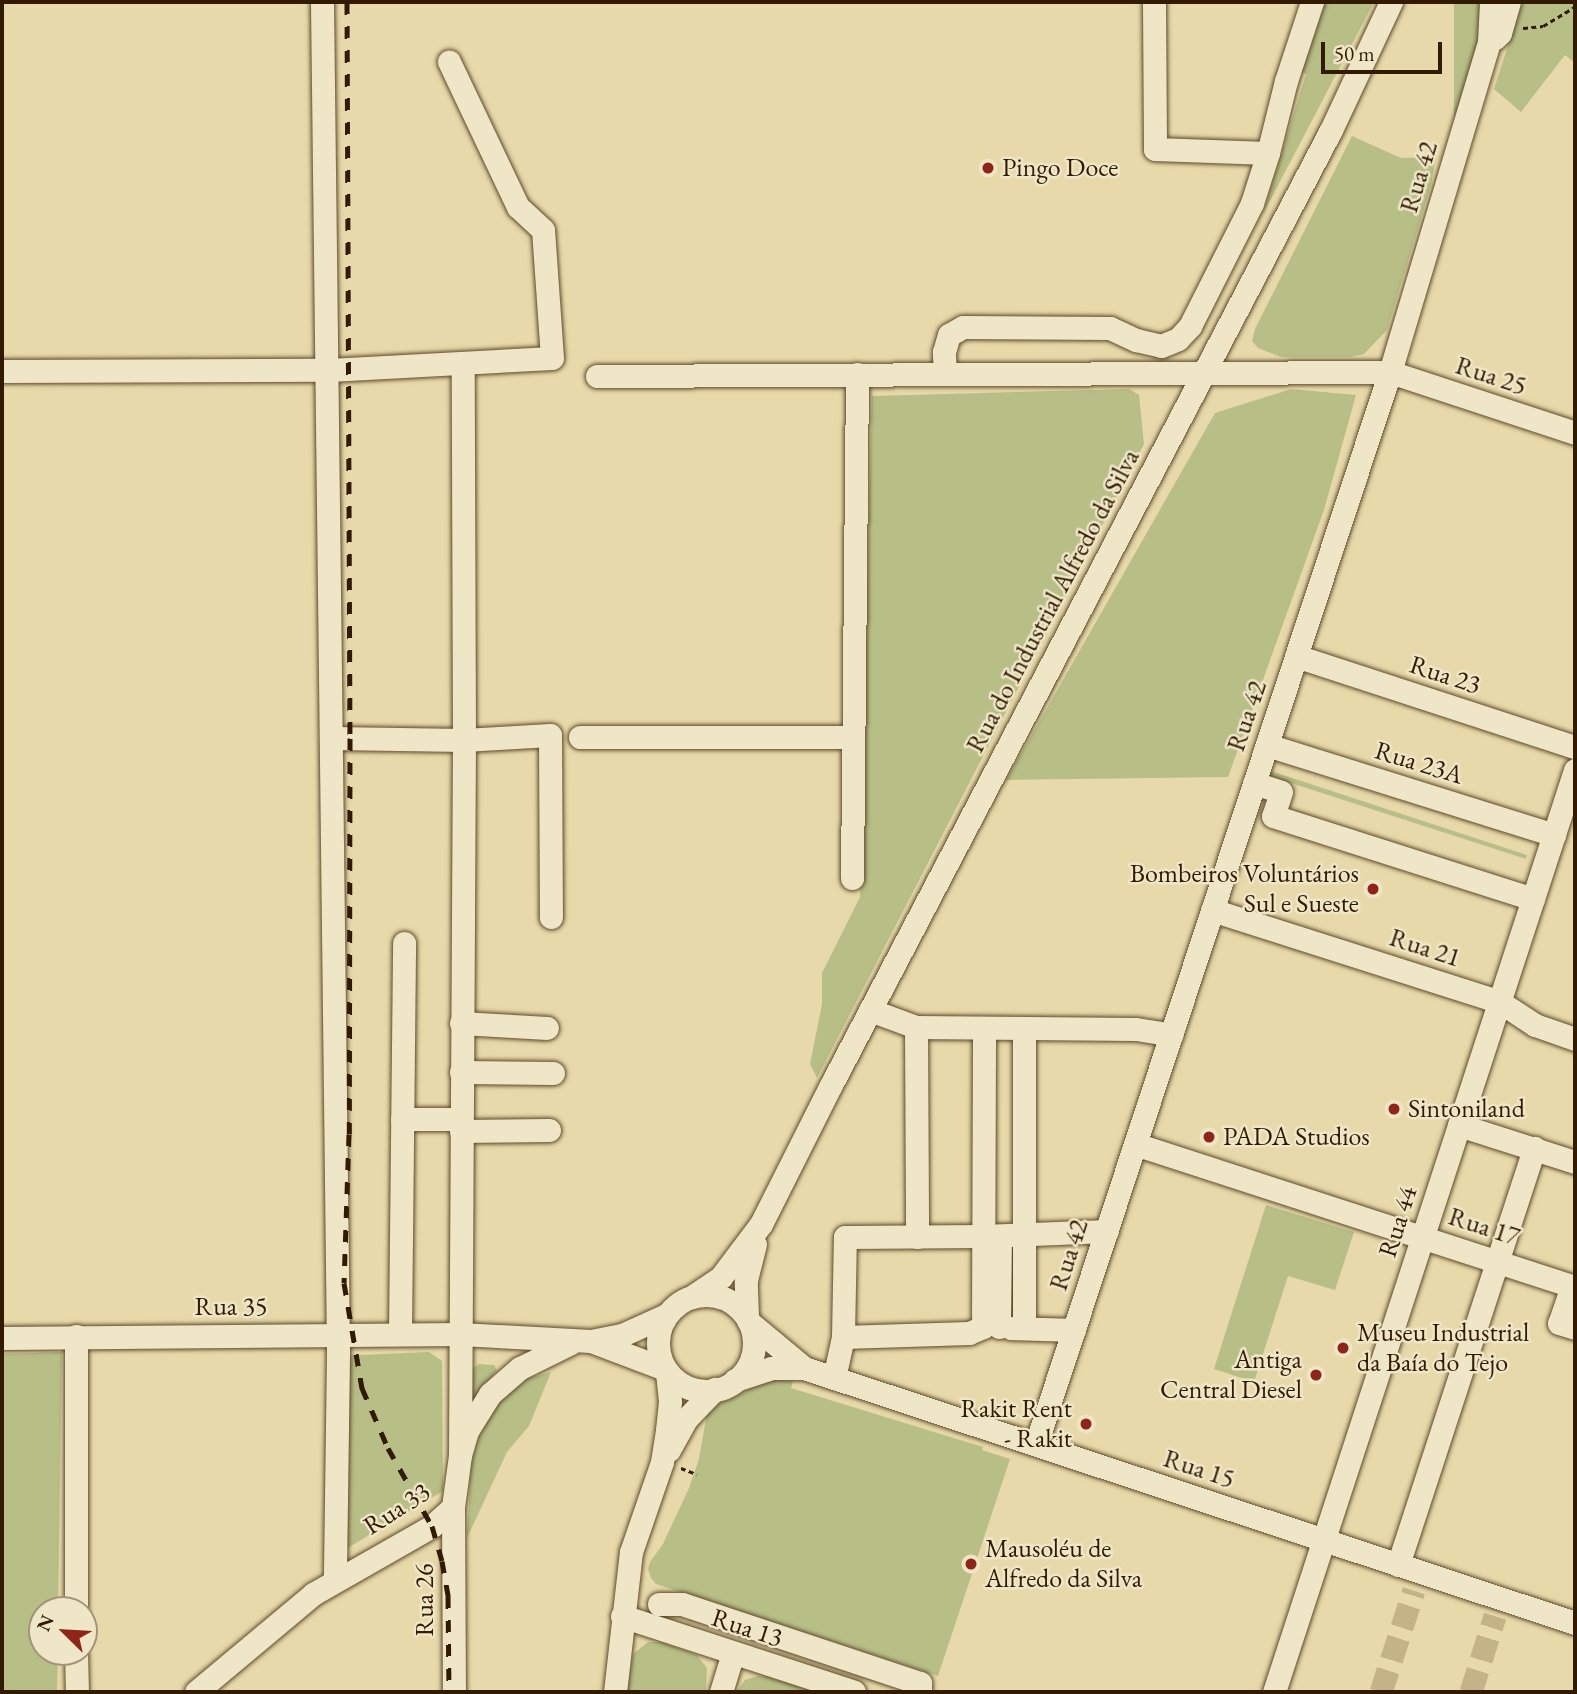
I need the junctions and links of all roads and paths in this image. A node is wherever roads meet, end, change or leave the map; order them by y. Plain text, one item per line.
1 (322, 2) edge
2 (1154, 2) edge
3 (1312, 2) edge
4 (1391, 2) edge
5 (1491, 2) edge
6 (1509, 2) edge
7 (1575, 7) edge
8 (1495, 38) junction
9 (449, 62) dead end
10 (1268, 153) junction
11 (463, 363) junction
12 (329, 370) junction
13 (2, 371) edge
14 (1205, 371) junction
15 (1390, 372) junction
16 (857, 374) junction
17 (945, 374) junction
18 (597, 376) dead end
19 (1575, 433) edge
20 (1296, 656) junction
21 (580, 737) dead end
22 (853, 737) junction
23 (333, 738) junction
24 (464, 740) junction
25 (1267, 745) junction
26 (1575, 747) edge
27 (1575, 770) edge
28 (1254, 783) junction
29 (1554, 835) junction
30 (852, 878) dead end
31 (1533, 899) junction
32 (1212, 910) junction
33 (551, 916) dead end
34 (404, 943) dead end
35 (1500, 1002) junction
36 (870, 1010) junction
37 (461, 1023) junction
38 (916, 1027) junction
39 (547, 1028) dead end
40 (984, 1028) junction
41 (1024, 1028) junction
42 (1172, 1035) junction
43 (1575, 1039) edge
44 (461, 1072) junction
45 (553, 1073) dead end
46 (402, 1119) junction
47 (461, 1125) junction
48 (1460, 1125) junction
49 (549, 1130) dead end
50 (1135, 1144) junction
51 (1534, 1148) junction
52 (1575, 1162) edge
53 (761, 1224) junction
54 (1107, 1231) junction
55 (1024, 1234) junction
56 (992, 1236) junction
57 (917, 1237) junction
58 (1423, 1237) junction
59 (1497, 1260) junction
60 (1574, 1286) edge
61 (693, 1296) junction
62 (666, 1315) junction
63 (748, 1320) junction
64 (991, 1327) junction
65 (1024, 1328) junction
66 (1575, 1328) edge
67 (1074, 1330) junction
68 (400, 1334) junction
69 (460, 1334) junction
70 (337, 1335) junction
71 (76, 1336) junction
72 (843, 1337) junction
73 (2, 1338) edge
74 (583, 1341) junction
75 (804, 1368) junction
76 (666, 1370) junction
77 (834, 1378) junction
78 (725, 1385) junction
79 (1036, 1444) junction
80 (460, 1455) junction
81 (662, 1462) junction
82 (453, 1507) junction
83 (1324, 1540) junction
84 (1398, 1564) junction
85 (335, 1580) junction
86 (76, 1596) edge
87 (659, 1604) dead end
88 (622, 1616) junction
89 (1575, 1623) edge
90 (733, 1653) junction
91 (76, 1666) edge
92 (76, 1692) edge
93 (196, 1692) edge
94 (454, 1692) edge
95 (615, 1692) edge
96 (721, 1692) edge
97 (854, 1692) edge
98 (920, 1692) edge
99 (1274, 1692) edge

1 - 12 street
2 - 10 street
3 - 10 street
4 - 14 street, Rua do Industrial Alfredo da Silva
5 - 8 street, Rua 42
6 - 8 street
7 - 8 path
8 - 15 street, Rua 42
9 - 11 street
10 - 17 street
11 - 12 street
11 - 24 street
12 - 13 street
12 - 23 street
14 - 15 street, Rua 25
14 - 17 street, Rua 25
14 - 36 street, Rua do Industrial Alfredo da Silva
15 - 19 street, Rua 25
15 - 20 street, Rua 42
16 - 17 street, Rua 25
16 - 18 street, Rua 25
16 - 22 street
20 - 25 street, Rua 42
20 - 26 street, Rua 23
21 - 22 street
22 - 30 street
23 - 24 street
23 - 70 street
24 - 33 street
24 - 37 street
25 - 28 street, Rua 42
25 - 29 street, Rua 23A
27 - 29 street, Rua 44
28 - 31 street
28 - 32 street, Rua 42
29 - 31 street, Rua 44
31 - 35 street, Rua 44
32 - 35 street, Rua 21
32 - 42 street, Rua 42
34 - 46 street
35 - 43 street, Rua 21
35 - 48 street, Rua 44
36 - 38 street
36 - 53 street, Rua do Industrial Alfredo da Silva
37 - 39 street
37 - 44 street
38 - 40 street
38 - 57 street
40 - 41 street
40 - 56 street
41 - 42 street
41 - 55 street
42 - 50 street, Rua 42
44 - 45 street
44 - 47 street
46 - 47 street
46 - 68 street
47 - 49 street
47 - 69 street
48 - 51 street
48 - 58 street, Rua 44
50 - 54 street, Rua 42
50 - 58 street, Rua 17
51 - 52 street
51 - 59 street
53 - 61 street, Rua do Industrial Alfredo da Silva
53 - 63 street, Rua do Industrial Alfredo da Silva
54 - 55 street
54 - 67 street, Rua 42
55 - 56 street
55 - 65 street
56 - 57 street
56 - 64 street
57 - 72 street
58 - 59 street, Rua 17
58 - 83 street, Rua 44
59 - 60 street, Rua 17
59 - 84 street
60 - 66 street
61 - 62 street
61 - 63 street
62 - 74 street
62 - 76 street
63 - 75 street, Rua 15
63 - 78 street
64 - 65 street
64 - 72 street
65 - 67 street
67 - 79 street, Rua 42
68 - 69 street, Rua 35
68 - 70 street, Rua 35
69 - 74 street, Rua 35
69 - 80 street
70 - 71 street, Rua 35
70 - 85 street
71 - 73 street, Rua 35
71 - 86 street
72 - 77 street
74 - 76 street
74 - 80 street, Rua 33
75 - 77 street, Rua 15
75 - 78 street, Rua 15
76 - 78 street
76 - 81 street
77 - 79 street, Rua 15
78 - 81 street
79 - 83 street, Rua 15
80 - 82 street, Rua 33
81 - 88 street
82 - 85 street, Rua 33
82 - 94 street, Rua 26
83 - 84 street, Rua 15
83 - 99 street, Rua 44
84 - 89 street, Rua 15
85 - 93 street, Rua 33
87 - 98 street
88 - 90 street, Rua 13
88 - 95 street
90 - 96 street
90 - 97 street, Rua 13
91 - 92 street

